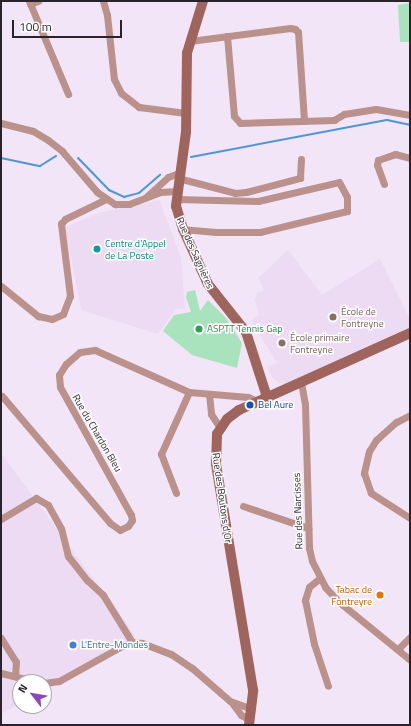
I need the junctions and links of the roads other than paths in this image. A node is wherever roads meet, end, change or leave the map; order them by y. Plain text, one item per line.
1 (38, 1) edge
2 (103, 1) edge
3 (203, 1) edge
4 (29, 3) edge
5 (227, 36) junction
6 (190, 41) junction
7 (68, 94) dead end
8 (186, 112) junction
9 (410, 115) edge
10 (304, 121) junction
11 (1, 123) edge
12 (410, 158) edge
13 (300, 159) dead end
14 (179, 176) junction
15 (384, 184) dead end
16 (176, 195) junction
17 (106, 199) junction
18 (145, 199) junction
19 (183, 229) junction
20 (1, 286) edge
21 (410, 333) edge
22 (302, 382) junction
23 (189, 392) junction
24 (209, 394) junction
25 (2, 396) dead end
26 (262, 399) junction
27 (410, 415) edge
28 (220, 428) junction
29 (176, 494) dead end
30 (244, 506) dead end
31 (410, 518) edge
32 (1, 519) edge
33 (308, 528) junction
34 (320, 578) junction
35 (410, 637) edge
36 (1, 638) edge
37 (132, 642) junction
38 (398, 650) junction
39 (410, 660) edge
40 (1, 673) edge
41 (15, 674) edge
42 (12, 675) edge
43 (52, 682) edge
44 (328, 686) dead end
45 (230, 701) junction
46 (252, 709) junction
47 (250, 723) edge

1 - 4 street
2 - 8 street
3 - 6 main road, Rue des Sagnières
4 - 7 street
5 - 6 street
5 - 10 street
5 - 10 street
6 - 8 main road, Rue des Sagnières
8 - 14 main road, Rue des Sagnières
9 - 10 street
11 - 17 street
12 - 15 street
13 - 14 street
14 - 16 main road, Rue des Sagnières
14 - 18 street
16 - 18 street
16 - 19 main road, Rue des Sagnières
16 - 19 street
17 - 18 street
17 - 20 street
19 - 26 main road, Rue des Sagnières
21 - 22 main road, Rue des Boutons d'Or
22 - 26 main road, Rue des Boutons d'Or
22 - 33 street, Rue des Narcisses
23 - 24 street, Rue du Chardon Bleu
23 - 25 street, Rue du Chardon Bleu
23 - 29 street
24 - 26 street, Rue du Chardon Bleu
24 - 28 street
26 - 28 main road, Rue des Boutons d'Or
27 - 31 street
28 - 46 main road, Rue des Boutons d'Or
30 - 33 street
32 - 37 street
33 - 34 street, Rue des Narcisses
34 - 38 street, Rue des Narcisses
34 - 44 street
35 - 38 street
36 - 41 street
37 - 43 street
37 - 45 street
38 - 39 street, Rue des Narcisses
40 - 42 street
45 - 46 street
45 - 47 street
46 - 47 main road, Rue des Boutons d'Or

